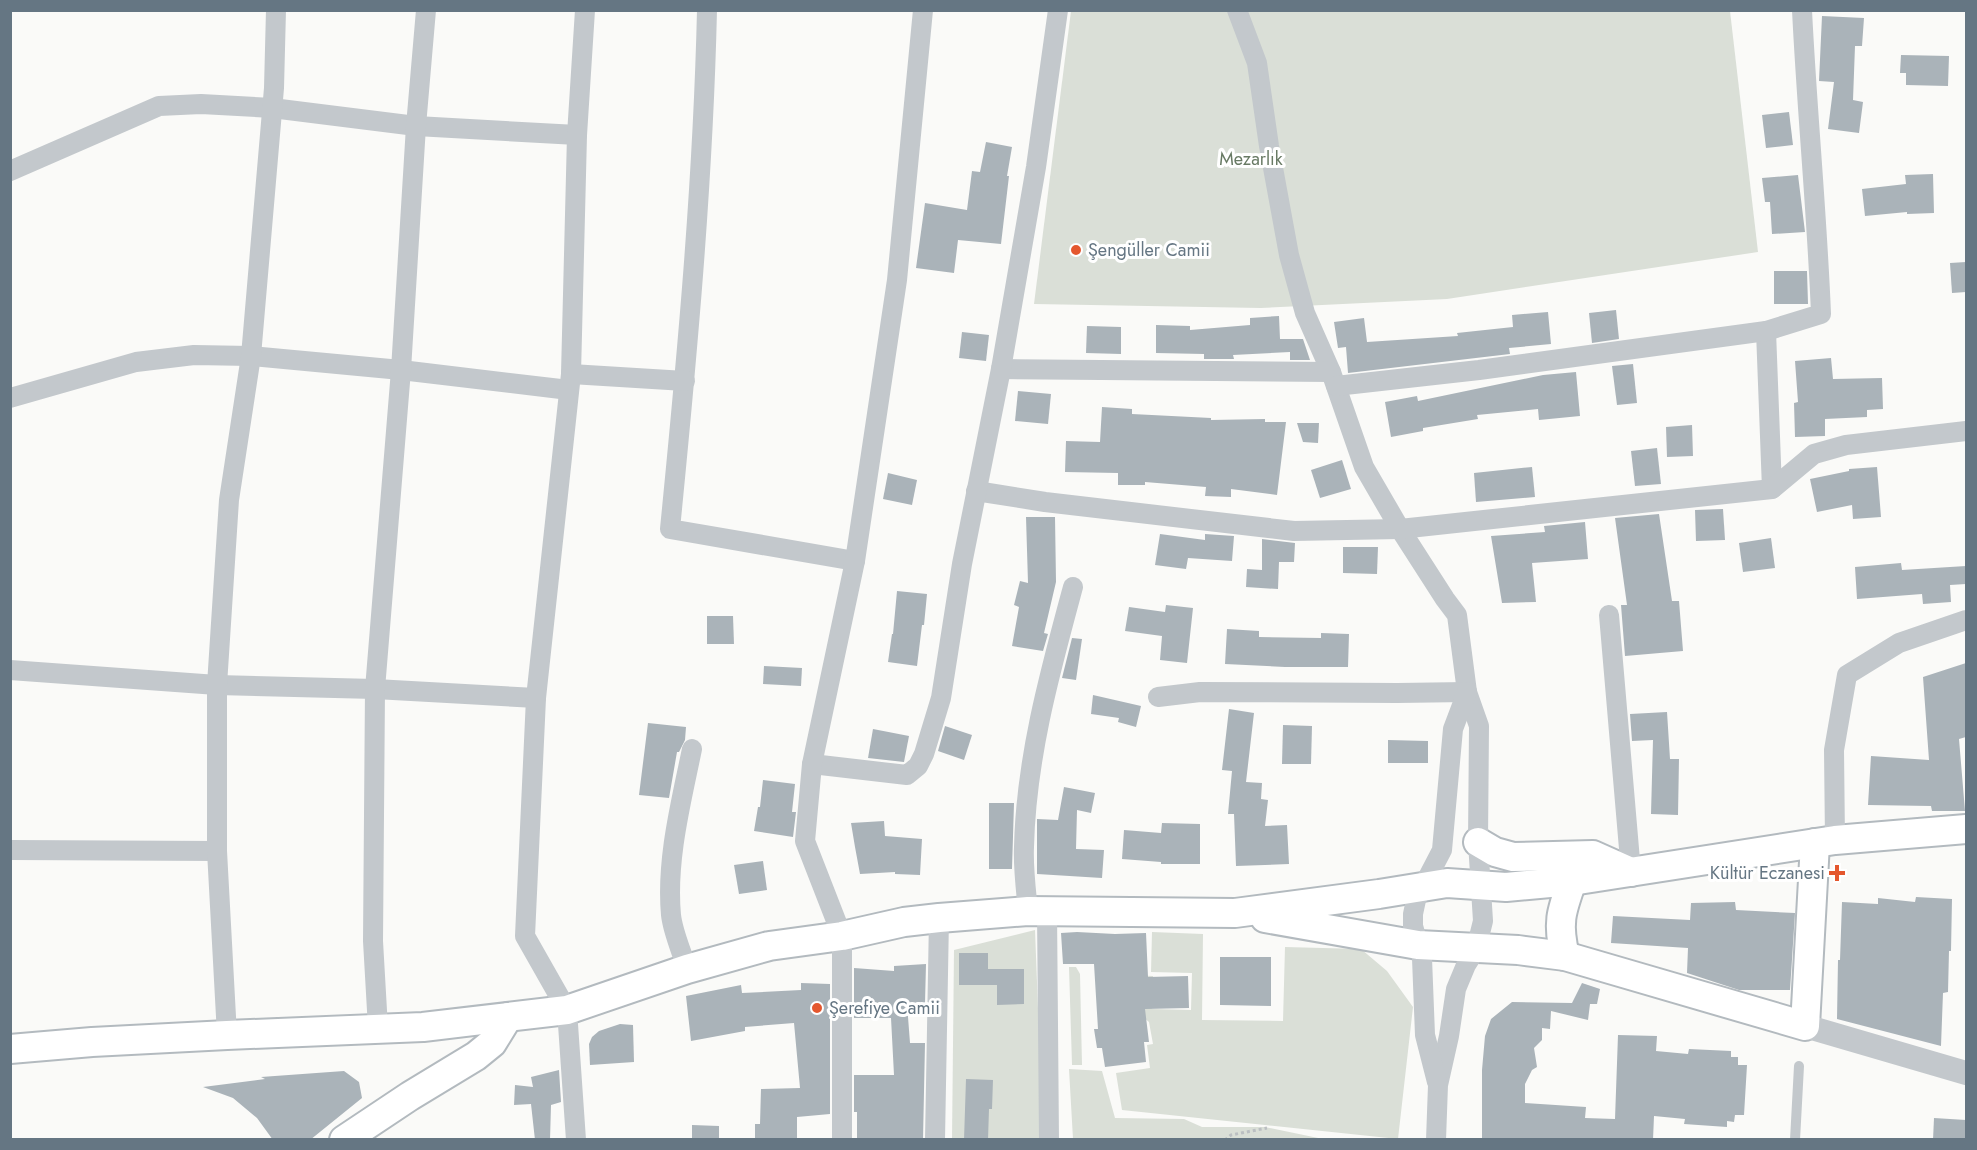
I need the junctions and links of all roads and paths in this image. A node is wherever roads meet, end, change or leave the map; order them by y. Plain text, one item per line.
1 (276, 10) edge
2 (426, 10) edge
3 (585, 10) edge
4 (707, 10) edge
5 (923, 10) edge
6 (1058, 10) edge
7 (1237, 10) edge
8 (1802, 10) edge
9 (272, 108) junction
10 (416, 126) junction
11 (577, 135) junction
12 (10, 171) edge
13 (1766, 331) junction
14 (251, 356) junction
15 (1002, 369) junction
16 (400, 370) junction
17 (1333, 379) junction
18 (685, 381) junction
19 (570, 382) junction
20 (10, 398) edge
21 (1966, 431) edge
22 (1772, 489) junction
23 (976, 491) junction
24 (1400, 529) junction
25 (855, 561) junction
26 (1073, 587) dead end
27 (1609, 615) dead end
28 (1966, 620) edge
29 (10, 670) edge
30 (217, 685) junction
31 (375, 689) junction
32 (1467, 692) junction
33 (1158, 697) dead end
34 (536, 698) junction
35 (692, 749) dead end
36 (812, 764) junction
37 (1966, 829) edge
38 (1478, 842) junction
39 (1825, 842) junction
40 (10, 850) edge
41 (217, 852) junction
42 (1632, 872) junction
43 (1572, 881) junction
44 (1423, 886) junction
45 (1482, 886) junction
46 (1037, 911) junction
47 (1235, 912) junction
48 (939, 918) junction
49 (842, 936) junction
50 (1418, 945) junction
51 (1476, 949) junction
52 (1564, 956) junction
53 (687, 969) junction
54 (567, 1010) junction
55 (508, 1017) junction
56 (1805, 1026) junction
57 (378, 1028) junction
58 (227, 1035) junction
59 (10, 1049) edge
60 (1799, 1066) dead end
61 (1966, 1073) edge
62 (1438, 1085) junction
63 (1267, 1128) dead end
64 (344, 1140) edge
65 (576, 1140) edge
66 (842, 1140) edge
67 (935, 1140) edge
68 (1049, 1140) edge
69 (1225, 1140) edge
70 (1436, 1140) edge
71 (1796, 1140) edge

1 - 9 street
2 - 10 street
3 - 11 street
4 - 18 street
5 - 25 street
6 - 15 street
7 - 17 street
8 - 13 street
9 - 10 street
9 - 12 street
9 - 14 street
10 - 11 street
10 - 16 street
11 - 19 street
13 - 17 street
13 - 22 street
14 - 16 street
14 - 20 street
14 - 30 street
15 - 17 street
15 - 23 street
16 - 19 street
16 - 31 street
17 - 24 street
18 - 19 street
18 - 25 street
19 - 34 street
21 - 22 street
22 - 24 street
23 - 24 street
23 - 36 street
24 - 32 street
25 - 36 street
26 - 46 street
27 - 42 street
28 - 39 street
29 - 30 street
30 - 31 street
30 - 41 street
31 - 34 street
31 - 57 street
32 - 33 street
32 - 38 street
32 - 44 street
34 - 54 street
35 - 53 street
36 - 49 street
37 - 39 main road
38 - 42 main road
38 - 45 street
39 - 42 main road
39 - 56 main road
40 - 41 street
41 - 58 street
42 - 43 main road
43 - 45 main road
43 - 52 main road
44 - 45 main road
44 - 47 main road
44 - 50 street
45 - 51 street
46 - 47 main road
46 - 48 main road
46 - 68 street
47 - 50 main road
48 - 49 main road
48 - 67 street
49 - 53 main road
49 - 66 street
50 - 51 main road
50 - 62 street
51 - 52 main road
51 - 62 street
52 - 56 main road
53 - 54 main road
54 - 55 main road
54 - 65 street
55 - 57 main road
55 - 64 main road
56 - 61 street
57 - 58 main road
58 - 59 main road
60 - 71 lane
62 - 70 street
63 - 69 path

